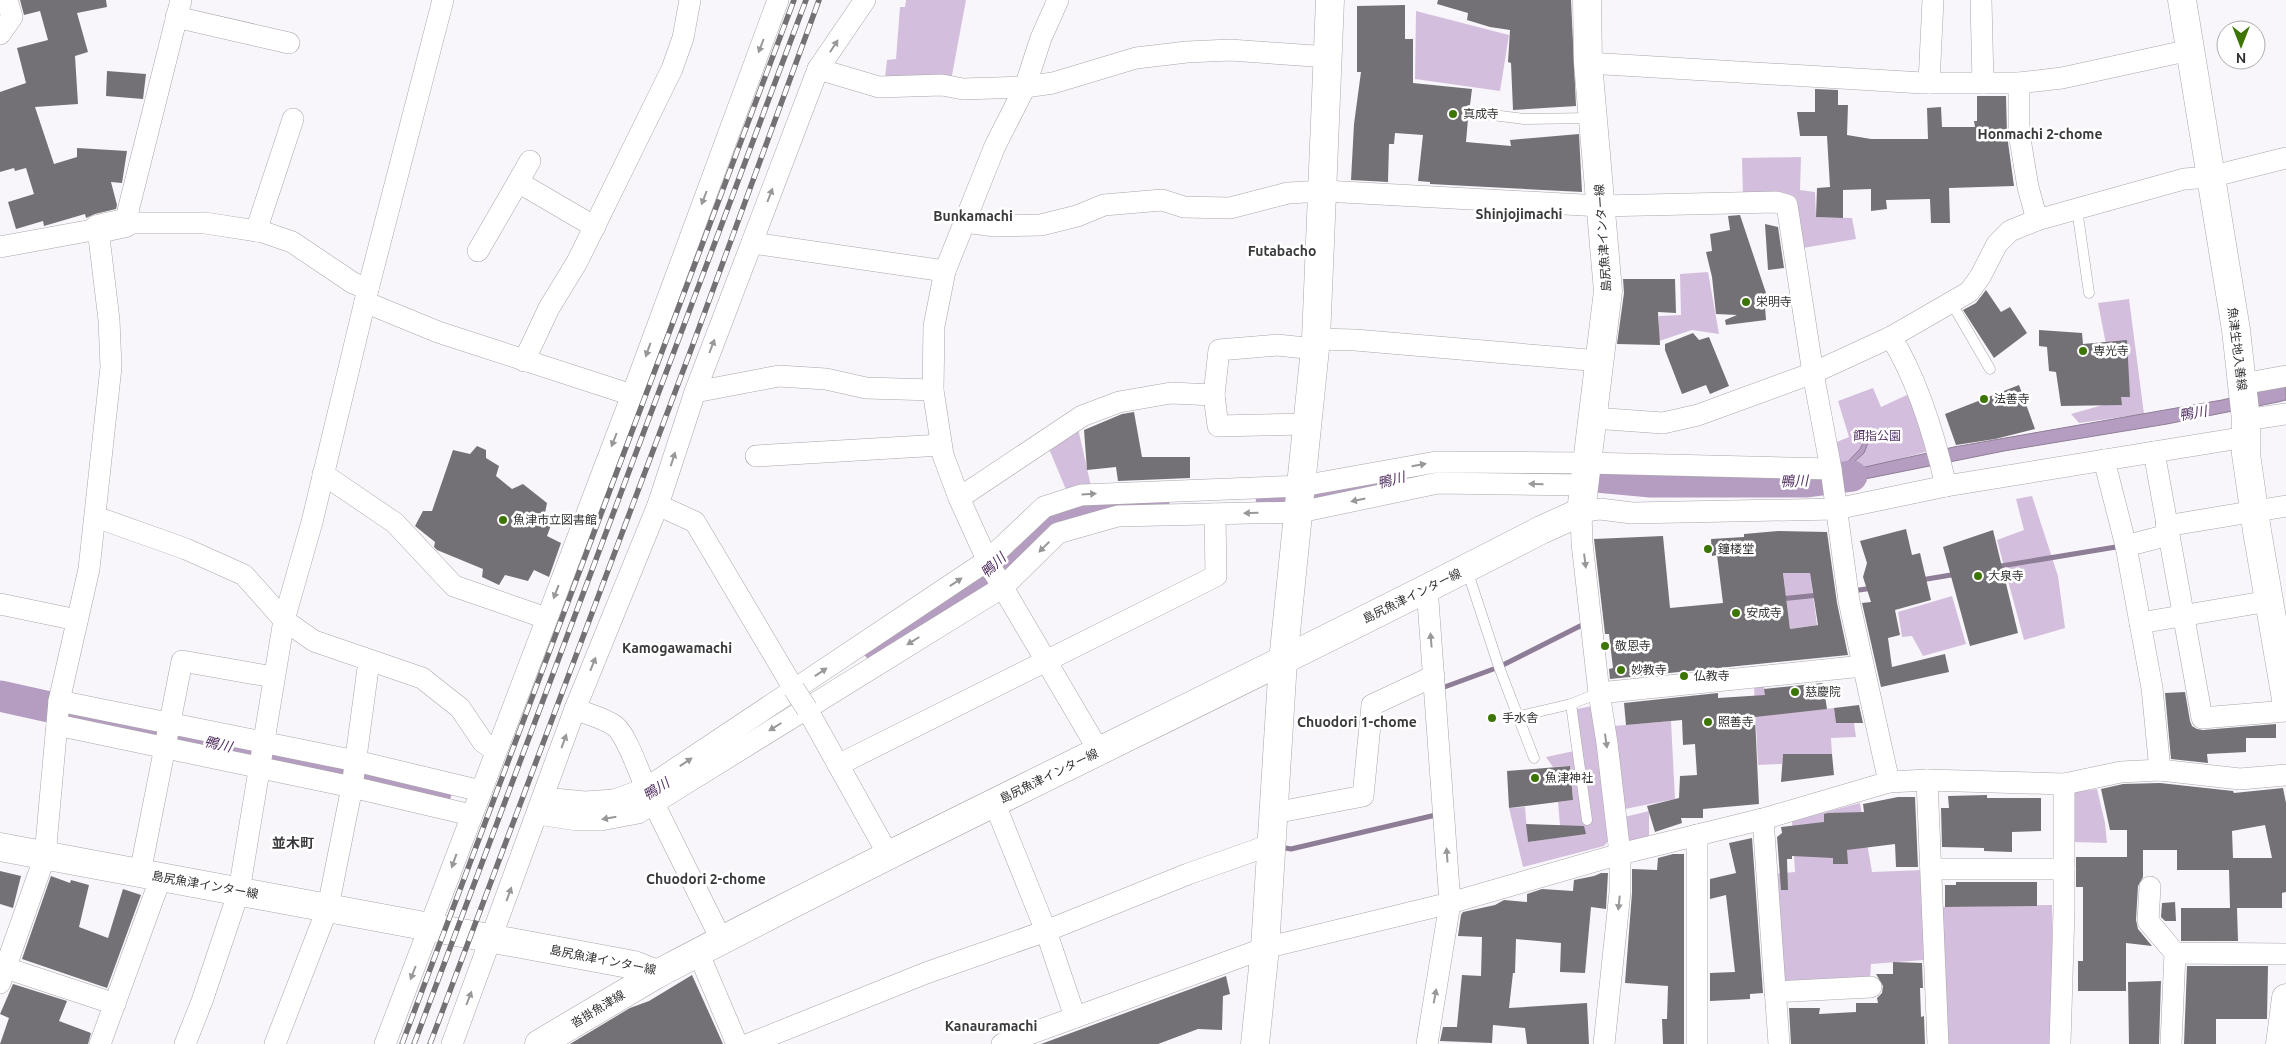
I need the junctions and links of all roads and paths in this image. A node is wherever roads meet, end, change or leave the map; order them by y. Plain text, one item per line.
1 (7, 0) edge
2 (443, 0) edge
3 (690, 0) edge
4 (778, 0) edge
5 (865, 0) edge
6 (1058, 0) edge
7 (1330, 0) edge
8 (1587, 0) edge
9 (1933, 0) edge
10 (1980, 0) edge
11 (2182, 0) edge
12 (178, 8) edge
13 (0, 34) edge
14 (289, 44) dead end
15 (2190, 50) junction
16 (1328, 58) junction
17 (1588, 63) junction
18 (818, 69) junction
19 (1929, 83) junction
20 (1983, 83) junction
21 (2019, 83) junction
22 (1025, 87) junction
23 (1469, 112) dead end
24 (1594, 118) junction
25 (293, 119) dead end
26 (2286, 158) edge
27 (530, 161) dead end
28 (2210, 178) junction
29 (518, 182) junction
30 (1324, 192) junction
31 (1602, 206) junction
32 (2077, 209) junction
33 (2037, 220) junction
34 (965, 222) junction
35 (125, 223) junction
36 (595, 227) junction
37 (98, 229) junction
38 (256, 231) junction
39 (2, 241) edge
40 (752, 243) junction
41 (478, 251) dead end
42 (945, 271) junction
43 (2089, 293) dead end
44 (367, 296) junction
45 (1951, 302) junction
46 (1891, 337) junction
47 (1315, 344) junction
48 (524, 361) junction
49 (1600, 362) junction
50 (1990, 368) dead end
51 (1813, 373) junction
52 (2286, 376) edge
53 (933, 390) junction
54 (695, 392) junction
55 (1214, 394) junction
56 (632, 395) junction
57 (2245, 410) junction
58 (2286, 414) edge
59 (1593, 418) junction
60 (1308, 424) junction
61 (941, 445) junction
62 (2154, 452) junction
63 (756, 456) dead end
64 (2104, 460) junction
65 (1941, 467) junction
66 (1831, 469) junction
67 (323, 474) junction
68 (1586, 474) junction
69 (959, 498) junction
70 (1835, 500) junction
71 (1301, 501) junction
72 (658, 505) junction
73 (2286, 506) edge
74 (2254, 510) junction
75 (1582, 512) junction
76 (1215, 514) junction
77 (96, 517) junction
78 (2167, 531) junction
79 (2126, 546) junction
80 (989, 562) junction
81 (1466, 569) junction
82 (1002, 584) junction
83 (1427, 587) junction
84 (2269, 601) junction
85 (0, 604) edge
86 (2185, 616) junction
87 (546, 618) junction
88 (77, 620) junction
89 (284, 620) junction
90 (2140, 623) junction
91 (1046, 660) junction
92 (369, 661) junction
93 (1283, 661) junction
94 (1863, 666) junction
95 (1434, 676) junction
96 (273, 678) junction
97 (1599, 693) junction
98 (2286, 699) edge
99 (59, 701) junction
100 (1571, 704) junction
101 (575, 709) junction
102 (2286, 711) edge
103 (1520, 716) junction
104 (170, 724) junction
105 (57, 725) junction
106 (264, 743) junction
107 (165, 748) junction
108 (496, 751) junction
109 (1099, 752) junction
110 (1534, 758) dead end
111 (838, 765) junction
112 (260, 769) junction
113 (2160, 770) junction
114 (354, 774) junction
115 (2286, 775) edge
116 (1928, 780) junction
117 (1889, 782) junction
118 (2064, 784) junction
119 (481, 791) junction
120 (649, 795) junction
121 (994, 802) junction
122 (540, 806) junction
123 (1274, 813) junction
124 (471, 815) junction
125 (1763, 819) junction
126 (1587, 820) dead end
127 (1697, 835) junction
128 (1270, 845) junction
129 (0, 847) edge
130 (1620, 854) junction
131 (45, 856) junction
132 (889, 856) junction
133 (1930, 869) junction
134 (2064, 869) junction
135 (151, 875) junction
136 (2150, 887) dead end
137 (239, 891) junction
138 (1450, 903) junction
139 (328, 907) junction
140 (431, 927) junction
141 (1046, 931) junction
142 (492, 940) junction
143 (709, 946) junction
144 (1265, 948) junction
145 (2175, 953) junction
146 (2286, 954) edge
147 (657, 974) junction
148 (3, 976) edge
149 (1871, 987) dead end
150 (1775, 992) junction
151 (114, 1004) junction
152 (2286, 1004) edge
153 (1075, 1017) junction
154 (100, 1044) edge
155 (184, 1044) edge
156 (275, 1044) edge
157 (385, 1044) edge
158 (452, 1044) edge
159 (539, 1044) edge
160 (737, 1044) edge
161 (749, 1044) edge
162 (1002, 1044) edge
163 (1255, 1044) edge
164 (1427, 1044) edge
165 (1604, 1044) edge
166 (1697, 1044) edge
167 (1779, 1044) edge
168 (1938, 1044) edge
169 (2060, 1044) edge
170 (2171, 1044) edge
171 (2280, 1044) edge

1 - 13 street
2 - 44 street
3 - 36 street
4 -> 56 street
18 -> 5 street
6 - 22 street
7 - 16 main road
8 - 17 main road, 島尻魚津インター線
9 - 19 street
10 - 20 street
11 - 15 main road, 魚津生地入善線
12 - 14 street
12 - 35 street
15 - 21 street
15 - 28 main road, 魚津生地入善線
16 - 22 street
16 - 30 main road
17 - 19 street
17 - 24 main road, 島尻魚津インター線
18 - 22 street
40 -> 18 street
19 - 20 street
20 - 21 street
21 - 33 street
22 - 34 street
23 - 24 lane
24 - 31 main road, 島尻魚津インター線
25 - 38 street
26 - 28 street
27 - 29 street
28 - 32 street
28 - 57 main road, 魚津生地入善線
29 - 36 street
29 - 41 street
30 - 31 street
30 - 34 street
30 - 47 main road
31 - 49 main road, 島尻魚津インター線
31 - 51 street
32 - 33 street
32 - 43 lane
33 - 45 street
34 - 42 street
35 - 37 main road
35 - 38 street
36 - 48 street
37 - 39 street
37 - 77 street
38 - 44 street
40 - 42 street
54 -> 40 street
42 - 53 street
44 - 48 street
44 - 67 street
45 - 46 street
45 - 50 lane
46 - 51 street
46 - 65 street
47 - 49 street
47 - 55 street
47 - 60 main road
48 - 56 street
49 - 59 main road, 島尻魚津インター線
51 - 59 street
51 - 66 street
52 - 57 street
53 - 54 street
53 - 61 street
72 -> 54 street
55 - 60 street
55 - 69 street
56 -> 87 street
57 - 58 street
57 - 62 street
57 - 74 main road, 魚津生地入善線
59 - 68 main road, 島尻魚津インター線
60 - 71 main road
61 - 63 street
61 - 69 street
62 - 64 street
62 - 78 street
64 - 65 street
64 - 79 street
65 - 70 street
66 - 68 street
66 - 70 street
67 - 87 street
67 - 89 street
68 - 71 street
68 - 75 main road, 島尻魚津インター線
69 - 80 street
70 - 75 street
70 - 94 street
71 -> 76 street
80 -> 71 street
71 - 93 main road
101 -> 72 street
72 - 111 street, bridge
73 - 74 street
74 - 78 street
74 - 84 main road, 魚津生地入善線
75 - 81 main road, 島尻魚津インター線
75 -> 97 street
76 -> 82 street
76 - 91 street
77 - 88 street
77 - 89 street
78 - 79 street
78 - 86 street
79 - 90 street
80 - 82 street
120 -> 80 street
81 - 83 main road, 島尻魚津インター線
81 - 103 lane
82 - 91 street
82 -> 120 street
83 - 93 main road, 島尻魚津インター線
95 -> 83 street
84 - 86 street
84 - 98 main road, 魚津生地入善線
85 - 88 street
86 - 90 street
86 - 102 street
87 - 108 street
88 - 99 street
89 - 92 street
89 - 96 street
90 - 113 street
91 - 109 street
91 - 111 street
92 - 108 street
92 - 114 street
93 - 109 main road, 島尻魚津インター線
93 - 123 main road
94 - 97 street
94 - 117 street
95 - 123 street
138 -> 95 street
96 - 104 street
96 - 106 street
97 - 100 lane
97 -> 130 street
99 - 104 street
99 - 105 street
100 - 103 lane
100 - 126 lane
101 - 120 street
122 -> 101 street
103 - 110 lane
104 - 106 street
104 - 107 street
105 - 107 street
105 - 131 street
106 - 112 street
106 - 114 street
107 - 112 street
107 - 135 street
108 - 119 street
109 - 121 main road, 島尻魚津インター線
111 - 132 street
112 - 114 street
112 - 137 street
113 - 115 street
113 - 118 street
114 - 119 street
114 - 124 street
114 - 139 street
116 - 117 street
116 - 118 street
116 - 133 street
117 - 125 street
118 - 134 street
119 - 124 street
120 - 122 street
120 - 143 street
121 - 132 main road, 島尻魚津インター線
121 - 141 street
142 -> 122 street
123 - 128 main road
124 -> 140 street
125 - 127 street
125 - 150 street
127 - 130 street
127 - 166 street
128 - 141 street
128 - 144 main road
129 - 131 main road, 島尻魚津インター線
130 - 138 street
130 -> 165 street
131 - 135 main road, 島尻魚津インター線
131 - 148 street
132 - 143 main road, 島尻魚津インター線
133 - 134 street
133 - 168 street
134 - 169 street
135 - 137 main road, 島尻魚津インター線
135 - 151 street
136 - 145 street
137 - 139 main road, 島尻魚津インター線
137 - 155 street
138 - 144 street
164 -> 138 street
139 - 140 main road, 島尻魚津インター線
139 - 156 street
140 - 142 main road, 島尻魚津インター線
140 -> 157 street
141 - 153 street
141 - 161 street
142 - 147 main road, 島尻魚津インター線
158 -> 142 street
143 - 147 main road, 島尻魚津インター線
143 - 160 street
144 - 153 street
144 - 163 main road
145 - 146 street
145 - 170 street
147 - 159 main road, 沓掛魚津線
148 - 151 street
149 - 150 street
150 - 167 street
151 - 154 street
152 - 171 main road
153 - 162 street

